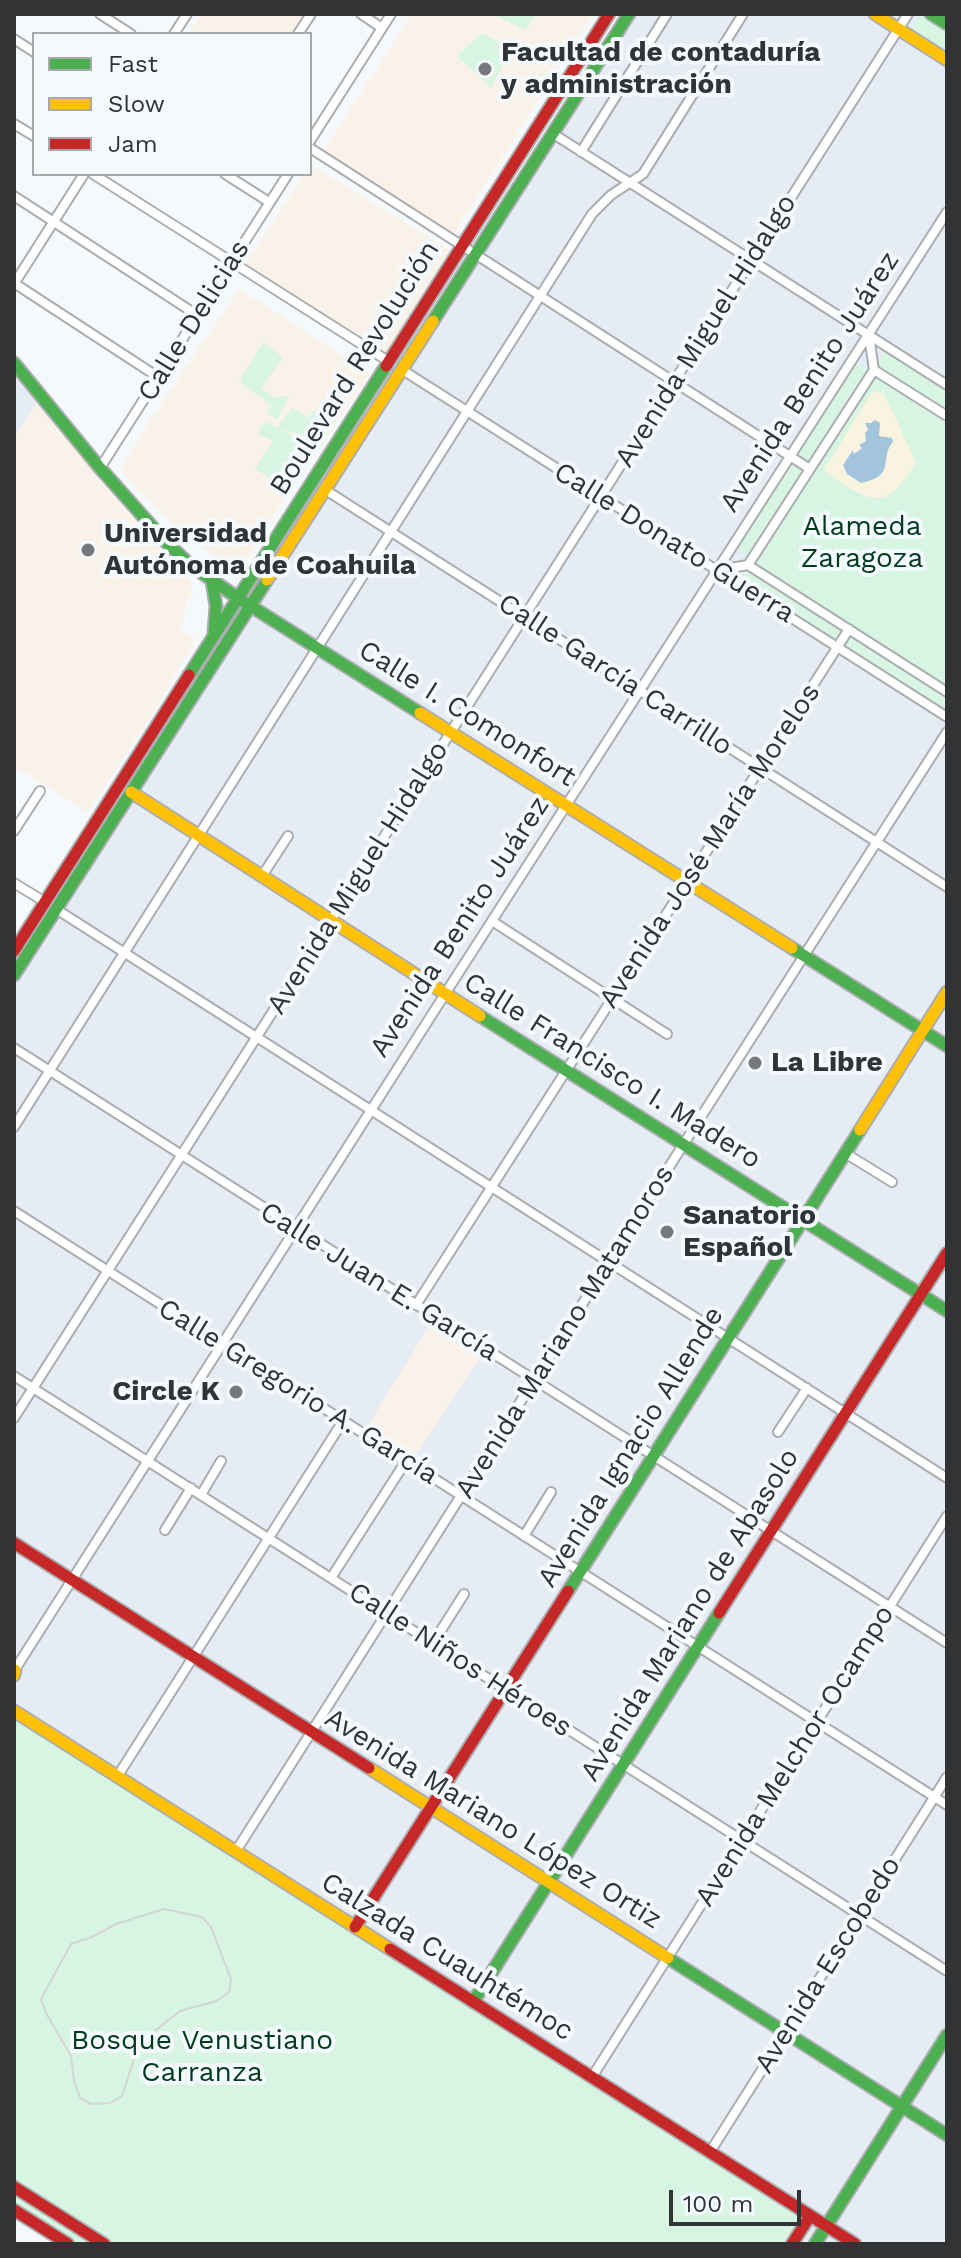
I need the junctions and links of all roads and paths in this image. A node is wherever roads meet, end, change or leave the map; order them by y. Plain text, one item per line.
1 (100, 14) edge
2 (187, 14) edge
3 (311, 14) edge
4 (361, 14) edge
5 (391, 14) edge
6 (609, 14) edge
7 (629, 14) edge
8 (667, 14) edge
9 (743, 14) edge
10 (875, 14) edge
11 (908, 14) edge
12 (931, 14) edge
13 (947, 24) edge
14 (382, 28) junction
15 (898, 29) junction
16 (128, 32) edge
17 (175, 32) edge
18 (299, 32) edge
19 (14, 39) edge
20 (32, 51) edge
21 (947, 60) edge
22 (14, 124) edge
23 (552, 133) junction
24 (32, 135) edge
25 (312, 138) edge
26 (312, 149) edge
27 (581, 152) junction
28 (83, 176) edge
29 (96, 176) edge
30 (228, 176) edge
31 (287, 176) edge
32 (630, 183) junction
33 (14, 196) edge
34 (269, 202) junction
35 (945, 218) edge
36 (54, 222) junction
37 (461, 245) junction
38 (475, 254) junction
39 (751, 260) junction
40 (231, 262) junction
41 (14, 284) edge
42 (540, 296) junction
43 (197, 315) junction
44 (869, 336) junction
45 (388, 361) junction
46 (14, 363) edge
47 (401, 369) junction
48 (874, 370) junction
49 (158, 377) junction
50 (673, 382) junction
51 (947, 385) edge
52 (468, 412) junction
53 (947, 416) edge
54 (791, 457) junction
55 (100, 468) junction
56 (810, 469) junction
57 (324, 489) junction
58 (600, 497) junction
59 (391, 532) junction
60 (748, 565) junction
61 (718, 570) junction
62 (212, 581) junction
63 (238, 598) junction
64 (250, 605) junction
65 (524, 617) junction
66 (849, 629) junction
67 (214, 635) junction
68 (838, 647) junction
69 (317, 648) junction
70 (640, 691) junction
71 (947, 692) edge
72 (947, 717) edge
73 (451, 732) junction
74 (947, 732) edge
75 (760, 768) junction
76 (40, 791) dead end
77 (131, 792) junction
78 (566, 805) junction
79 (14, 831) edge
80 (199, 835) junction
81 (288, 836) dead end
82 (877, 842) junction
83 (262, 876) junction
84 (687, 882) junction
85 (14, 883) edge
86 (947, 887) edge
87 (45, 902) junction
88 (56, 909) junction
89 (331, 920) junction
90 (492, 921) junction
91 (14, 951) edge
92 (124, 953) junction
93 (804, 956) junction
94 (14, 975) edge
95 (947, 992) edge
96 (445, 994) junction
97 (612, 999) junction
98 (923, 1031) junction
99 (667, 1034) dead end
100 (256, 1037) junction
101 (947, 1046) edge
102 (14, 1048) edge
103 (50, 1071) junction
104 (566, 1071) junction
105 (371, 1111) junction
106 (14, 1127) edge
107 (683, 1145) junction
108 (845, 1153) junction
109 (181, 1156) junction
110 (892, 1182) dead end
111 (491, 1187) junction
112 (14, 1211) edge
113 (803, 1221) junction
114 (296, 1229) junction
115 (947, 1253) edge
116 (609, 1262) junction
117 (108, 1271) junction
118 (921, 1295) junction
119 (416, 1305) junction
120 (947, 1311) edge
121 (728, 1338) junction
122 (223, 1344) junction
123 (14, 1376) edge
124 (534, 1380) junction
125 (33, 1388) junction
126 (807, 1388) junction
127 (846, 1413) junction
128 (14, 1418) edge
129 (343, 1421) junction
130 (778, 1432) dead end
131 (654, 1456) junction
132 (221, 1461) dead end
133 (406, 1461) junction
134 (149, 1462) junction
135 (947, 1478) edge
136 (191, 1488) junction
137 (551, 1492) dead end
138 (201, 1495) junction
139 (462, 1496) junction
140 (947, 1516) edge
141 (165, 1530) dead end
142 (771, 1531) junction
143 (524, 1536) junction
144 (269, 1538) junction
145 (14, 1543) edge
146 (580, 1572) junction
147 (331, 1578) junction
148 (73, 1581) junction
149 (464, 1594) dead end
150 (890, 1606) junction
151 (387, 1614) junction
152 (433, 1643) junction
153 (947, 1643) edge
154 (698, 1647) junction
155 (193, 1657) junction
156 (14, 1672) edge
157 (506, 1689) junction
158 (15, 1710) edge
159 (817, 1722) junction
160 (313, 1733) junction
161 (624, 1764) junction
162 (117, 1777) junction
163 (947, 1777) edge
164 (935, 1797) junction
165 (947, 1805) edge
166 (431, 1808) junction
167 (742, 1840) junction
168 (236, 1851) junction
169 (549, 1883) junction
170 (860, 1915) junction
171 (355, 1927) junction
172 (667, 1958) junction
173 (947, 1971) edge
174 (473, 2002) junction
175 (785, 2033) junction
176 (947, 2035) edge
177 (592, 2077) junction
178 (902, 2107) junction
179 (947, 2135) edge
180 (710, 2152) junction
181 (19, 2190) edge
182 (14, 2208) edge
183 (810, 2216) junction
184 (826, 2226) junction
185 (68, 2244) edge
186 (104, 2244) edge
187 (792, 2244) edge
188 (815, 2244) edge
189 (855, 2244) edge

1 - 16 street
2 - 17 street
3 - 18 street
4 - 14 street
5 - 14 street
6 - 37 main road, Boulevard Revolución
7 - 23 main road
8 - 27 street
9 - 32 street
10 - 15 main road
11 - 15 street, Avenida Miguel Hidalgo
12 - 13 main road
14 - 25 street
15 - 21 main road
15 - 39 street, Avenida Miguel Hidalgo
19 - 20 street
22 - 24 street
23 - 27 street
23 - 38 main road
26 - 37 street
27 - 32 street
28 - 36 street
29 - 40 street
30 - 34 street
31 - 34 street, Calle Delicias
32 - 39 street
32 - 42 street
33 - 36 street
34 - 40 street, Calle Delicias
35 - 44 street, Avenida Benito Juárez
36 - 41 street
36 - 43 street
37 - 38 street
37 - 45 main road, Boulevard Revolución
38 - 42 street
38 - 47 main road
39 - 44 street
39 - 50 street, Avenida Miguel Hidalgo
40 - 43 street, Calle Delicias
40 - 45 street
41 - 49 street
42 - 50 street
42 - 52 street
43 - 49 street, Calle Delicias
44 - 48 street
44 - 51 street
44 - 54 street, Avenida Benito Juárez
45 - 63 main road, Boulevard Revolución
46 - 55 main road, Calle I. Comonfort
47 - 52 street, Calle Donato Guerra
47 - 57 main road
48 - 53 street
48 - 56 street, Calle Donato Guerra
49 - 55 street, Calle Delicias
50 - 54 street
50 - 58 street, Avenida Miguel Hidalgo
52 - 58 street, Calle Donato Guerra
52 - 59 street
54 - 56 street
54 - 61 street, Avenida Benito Juárez
55 - 62 main road, Calle I. Comonfort
56 - 60 street, Calle Donato Guerra
57 - 59 street, Calle García Carrillo
57 - 64 main road
58 - 61 street, Calle Donato Guerra
58 - 65 street, Avenida Miguel Hidalgo
59 - 65 street, Calle García Carrillo
59 - 69 street
60 - 61 street
60 - 66 street, Calle Donato Guerra
61 - 68 street, Calle Donato Guerra
61 - 70 street, Avenida Benito Juárez
62 - 63 main road, Calle I. Comonfort
62 - 67 main road
63 - 64 main road, Calle I. Comonfort
63 - 67 main road, Boulevard Revolución
64 - 69 main road, Calle I. Comonfort
64 - 77 main road
65 - 70 street, Calle García Carrillo
65 - 73 street, Avenida Miguel Hidalgo
66 - 68 street, Avenida José María Morelos
66 - 71 street, Calle Donato Guerra
67 - 87 main road, Boulevard Revolución
68 - 72 street, Calle Donato Guerra
68 - 75 street, Avenida José María Morelos
69 - 73 main road, Calle I. Comonfort
69 - 80 street
70 - 75 street, Calle García Carrillo
70 - 78 street, Avenida Benito Juárez
73 - 78 main road, Calle I. Comonfort
73 - 89 street, Avenida Miguel Hidalgo
74 - 82 street, Avenida Mariano Matamoros
75 - 82 street, Calle García Carrillo
75 - 84 street, Avenida José María Morelos
76 - 79 street
77 - 80 main road, Calle Francisco I. Madero
77 - 88 main road
78 - 84 main road, Calle I. Comonfort
78 - 90 street, Avenida Benito Juárez
80 - 83 main road, Calle Francisco I. Madero
80 - 92 street
81 - 83 street
82 - 86 street, Calle García Carrillo
82 - 93 street, Avenida Mariano Matamoros
83 - 89 main road, Calle Francisco I. Madero
84 - 93 main road, Calle I. Comonfort
84 - 97 street, Avenida José María Morelos
85 - 87 street
87 - 91 main road, Boulevard Revolución
88 - 92 street
88 - 94 main road
89 - 96 main road, Calle Francisco I. Madero
89 - 100 street, Avenida Miguel Hidalgo
90 - 96 street, Avenida Benito Juárez
90 - 97 street
92 - 100 street
92 - 103 street
93 - 98 main road, Calle I. Comonfort
93 - 107 street, Avenida Mariano Matamoros
95 - 98 main road, Avenida Ignacio Allende
96 - 104 main road, Calle Francisco I. Madero
96 - 105 street, Avenida Benito Juárez
97 - 99 street
97 - 104 street, Avenida José María Morelos
98 - 101 main road, Calle I. Comonfort
98 - 108 main road, Avenida Ignacio Allende
100 - 105 street
100 - 109 street, Avenida Miguel Hidalgo
102 - 103 street, Calle Juan E. García
103 - 106 street
103 - 109 street, Calle Juan E. García
104 - 107 main road, Calle Francisco I. Madero
104 - 111 street, Avenida José María Morelos
105 - 111 street
105 - 114 street, Avenida Benito Juárez
107 - 113 main road, Calle Francisco I. Madero
107 - 116 street, Avenida Mariano Matamoros
108 - 110 street
108 - 113 main road, Avenida Ignacio Allende
109 - 114 street, Calle Juan E. García
109 - 117 street, Avenida Miguel Hidalgo
111 - 116 street
111 - 119 street, Avenida José María Morelos
112 - 117 street, Calle Gregorio A. García
113 - 118 main road, Calle Francisco I. Madero
113 - 121 main road, Avenida Ignacio Allende
114 - 119 street, Calle Juan E. García
114 - 122 street, Avenida Benito Juárez
115 - 118 main road, Avenida Mariano de Abasolo
116 - 121 street
116 - 124 street, Avenida Mariano Matamoros
117 - 122 street, Calle Gregorio A. García
117 - 125 street, Avenida Miguel Hidalgo
118 - 120 main road, Calle Francisco I. Madero
118 - 127 main road, Avenida Mariano de Abasolo
119 - 124 street, Calle Juan E. García
121 - 126 street
121 - 131 main road, Avenida Ignacio Allende
122 - 129 street, Calle Gregorio A. García
122 - 134 street, Avenida Benito Juárez
123 - 125 street, Calle Niños Héroes
124 - 131 street, Calle Juan E. García
124 - 139 street, Avenida Mariano Matamoros
125 - 128 street, Avenida Miguel Hidalgo
125 - 134 street, Calle Niños Héroes
126 - 127 street
126 - 130 street
127 - 135 street
127 - 142 main road, Avenida Mariano de Abasolo
129 - 133 street, Calle Gregorio A. García
129 - 144 street
131 - 142 street, Calle Juan E. García
131 - 146 main road, Avenida Ignacio Allende
132 - 138 street
133 - 139 street, Calle Gregorio A. García
133 - 147 street
134 - 136 street, Calle Niños Héroes
134 - 148 street, Avenida Benito Juárez
136 - 138 street, Calle Niños Héroes
136 - 141 street
137 - 143 street
138 - 144 street, Calle Niños Héroes
139 - 143 street, Calle Gregorio A. García
139 - 151 street, Avenida Mariano Matamoros
140 - 150 street, Avenida Melchor Ocampo
142 - 150 street, Calle Juan E. García
142 - 154 main road, Avenida Mariano de Abasolo
143 - 146 street, Calle Gregorio A. García
144 - 147 street, Calle Niños Héroes
144 - 155 street
145 - 148 main road, Avenida Mariano López Ortiz
146 - 154 street, Calle Gregorio A. García
146 - 157 main road, Avenida Ignacio Allende
147 - 151 street, Calle Niños Héroes
148 - 155 main road, Avenida Mariano López Ortiz
148 - 156 street, Avenida Benito Juárez
149 - 152 street
150 - 153 street, Calle Juan E. García
150 - 159 street, Avenida Melchor Ocampo
151 - 152 street, Calle Niños Héroes
151 - 160 street, Avenida Mariano Matamoros
152 - 157 street, Calle Niños Héroes
154 - 159 street, Calle Gregorio A. García
154 - 161 main road, Avenida Mariano de Abasolo
155 - 160 main road, Avenida Mariano López Ortiz
155 - 162 street
157 - 161 street, Calle Niños Héroes
157 - 166 main road, Avenida Ignacio Allende
158 - 162 main road, Calzada Cuauhtémoc
159 - 164 street, Calle Gregorio A. García
159 - 167 street, Avenida Melchor Ocampo
160 - 166 main road, Avenida Mariano López Ortiz
160 - 168 street, Avenida Mariano Matamoros
161 - 167 street, Calle Niños Héroes
161 - 169 main road, Avenida Mariano de Abasolo
162 - 168 main road, Calzada Cuauhtémoc
163 - 164 street, Avenida Escobedo
164 - 165 street, Calle Gregorio A. García
164 - 170 street, Avenida Escobedo
166 - 169 main road, Avenida Mariano López Ortiz
166 - 171 main road, Avenida Ignacio Allende
167 - 170 street, Calle Niños Héroes
167 - 172 street, Avenida Melchor Ocampo
168 - 171 main road, Calzada Cuauhtémoc
169 - 172 main road, Avenida Mariano López Ortiz
169 - 174 main road, Avenida Mariano de Abasolo
170 - 173 street, Calle Niños Héroes
170 - 175 street, Avenida Escobedo
171 - 174 main road, Calzada Cuauhtémoc
172 - 175 main road, Avenida Mariano López Ortiz
172 - 177 street, Avenida Melchor Ocampo
174 - 177 main road, Calzada Cuauhtémoc
175 - 178 main road, Avenida Mariano López Ortiz
175 - 180 street, Avenida Escobedo
176 - 178 main road
177 - 180 main road, Calzada Cuauhtémoc
178 - 179 main road, Avenida Mariano López Ortiz
178 - 184 main road
180 - 183 main road, Calzada Cuauhtémoc
181 - 182 street
181 - 186 main road
182 - 185 main road
183 - 184 main road, Calzada Cuauhtémoc
183 - 187 main road
184 - 188 main road
184 - 189 main road, Calzada Cuauhtémoc

